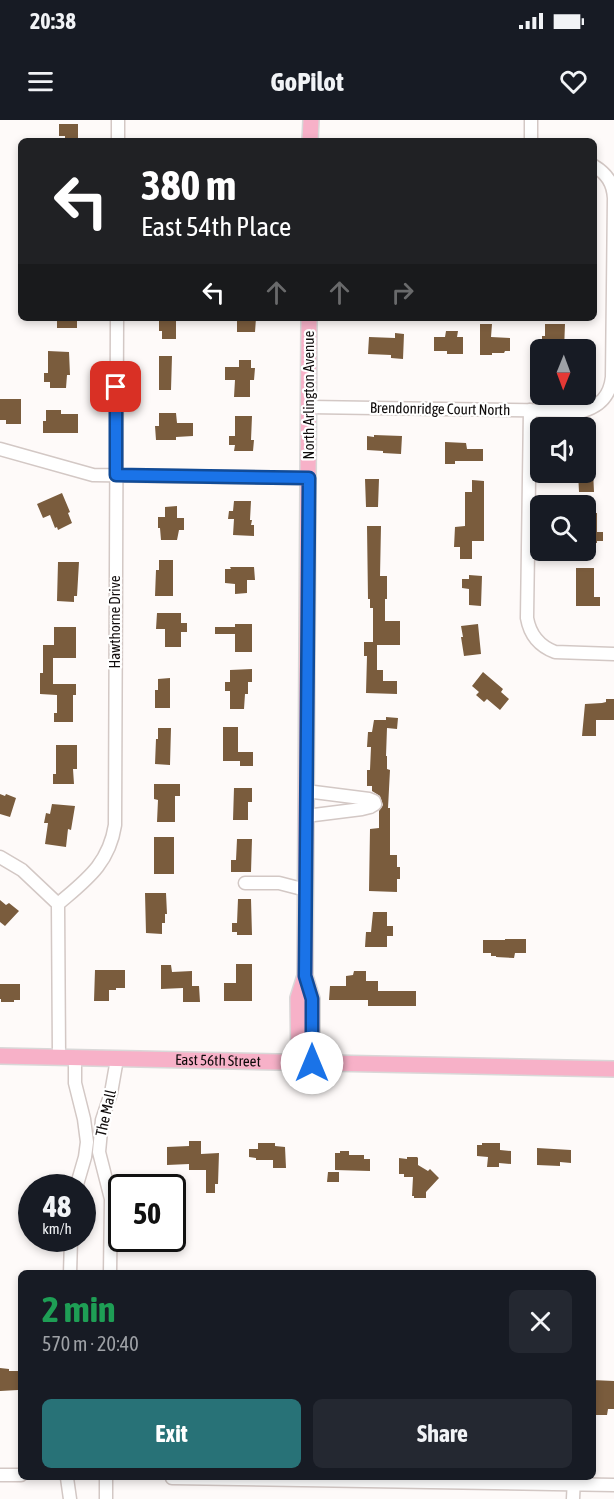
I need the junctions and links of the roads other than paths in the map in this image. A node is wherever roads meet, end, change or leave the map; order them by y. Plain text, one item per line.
1 (118, 120) edge
2 (311, 120) edge
3 (531, 120) edge
4 (118, 138) edge
5 (310, 138) edge
6 (531, 138) edge
7 (599, 170) edge
8 (117, 321) edge
9 (309, 321) edge
10 (309, 407) junction
11 (530, 410) junction
12 (0, 448) edge
13 (116, 475) junction
14 (309, 478) junction
15 (614, 654) edge
16 (306, 791) junction
17 (306, 816) junction
18 (0, 857) edge
19 (245, 883) dead end
20 (306, 890) junction
21 (58, 904) junction
22 (0, 1056) edge
23 (59, 1057) junction
24 (75, 1058) junction
25 (117, 1059) junction
26 (305, 1063) junction
27 (614, 1069) edge
28 (84, 1119) junction
29 (102, 1120) junction
30 (93, 1147) junction
31 (80, 1174) edge
32 (71, 1252) edge
33 (70, 1270) edge
34 (110, 1270) edge
35 (0, 1475) edge
36 (18, 1475) edge
37 (66, 1480) edge
38 (106, 1480) edge
39 (439, 1480) edge
40 (573, 1481) edge
41 (614, 1485) edge
42 (70, 1499) edge
43 (106, 1499) edge
44 (573, 1499) edge

1 - 4 street
2 - 5 main road
3 - 6 street
7 - 11 street, Brendonridge Court North
8 - 13 street, Hawthorne Drive
9 - 10 main road, North Arlington Avenue
10 - 11 street, Brendonridge Court North
10 - 14 main road, North Arlington Avenue
11 - 15 street
12 - 13 street
13 - 14 street
13 - 21 street, Hawthorne Drive
14 - 16 main road, North Arlington Avenue
16 - 17 main road, North Arlington Avenue
16 - 17 street
17 - 20 main road, North Arlington Avenue
18 - 21 street
19 - 20 street
20 - 26 main road, North Arlington Avenue
21 - 23 street
22 - 23 main road, East 56th Street
23 - 24 main road, East 56th Street
24 - 25 main road, East 56th Street
24 - 28 street, The Mall
25 - 26 main road, East 56th Street
25 - 29 street, The Mall
26 - 27 main road, East 56th Street
28 - 29 street
28 - 30 street, The Mall
29 - 30 street, The Mall
30 - 31 street, The Mall
30 - 34 street, The Mall
32 - 33 street
35 - 36 street
37 - 42 street
38 - 43 street
39 - 40 street
40 - 41 street
40 - 44 street

